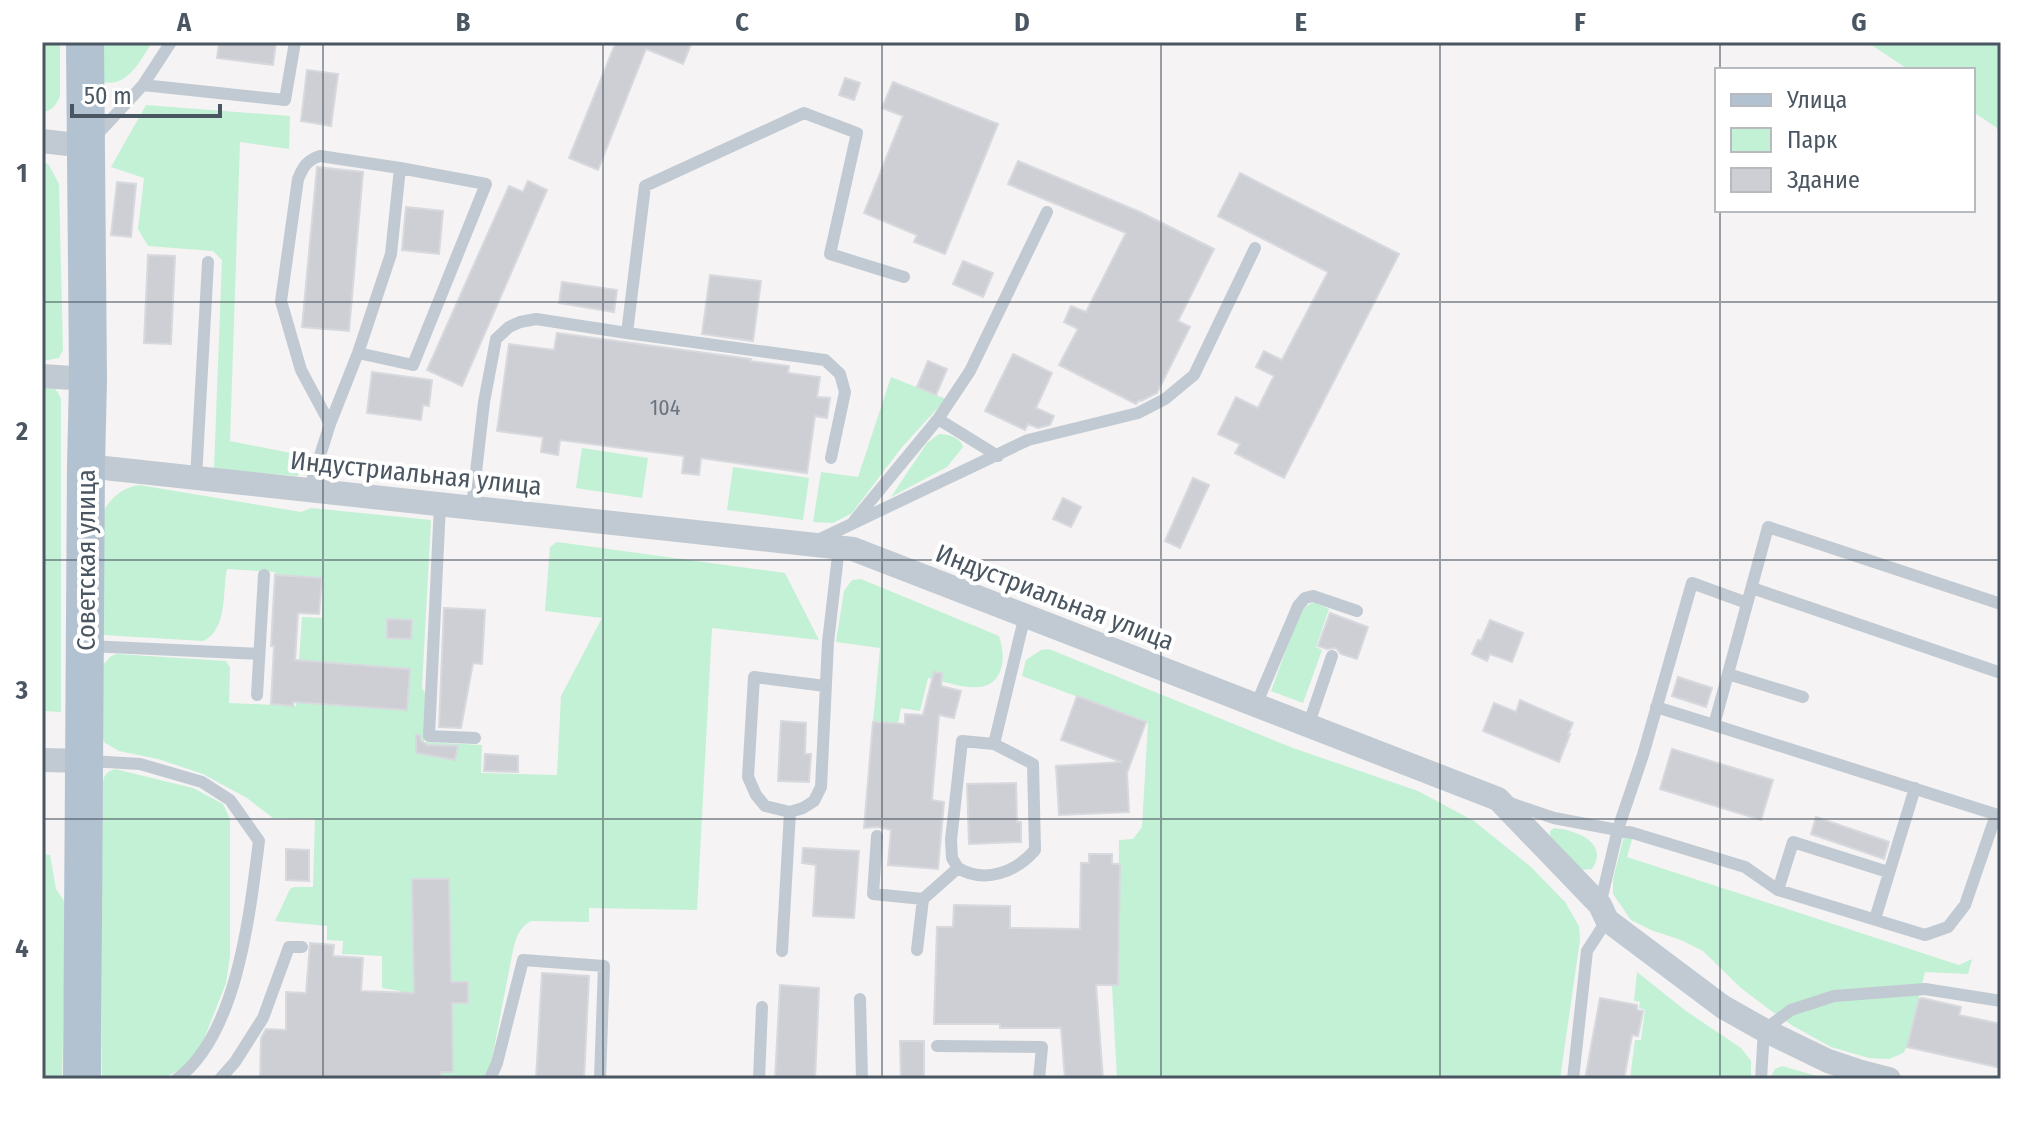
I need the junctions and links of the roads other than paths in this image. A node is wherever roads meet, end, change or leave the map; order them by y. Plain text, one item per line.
1 (85, 42) edge
2 (171, 42) edge
3 (295, 42) edge
4 (143, 85) junction
5 (42, 141) edge
6 (86, 146) junction
7 (400, 168) junction
8 (1047, 212) dead end
9 (1255, 248) dead end
10 (208, 262) dead end
11 (904, 277) dead end
12 (627, 333) junction
13 (358, 353) junction
14 (42, 376) edge
15 (88, 379) junction
16 (938, 419) junction
17 (330, 424) junction
18 (998, 456) junction
19 (831, 458) dead end
20 (86, 466) junction
21 (196, 478) junction
22 (309, 490) junction
23 (440, 504) junction
24 (472, 507) junction
25 (852, 523) junction
26 (809, 544) junction
27 (839, 547) junction
28 (264, 575) dead end
29 (1752, 588) junction
30 (1747, 603) junction
31 (2001, 604) edge
32 (1357, 611) dead end
33 (1025, 615) junction
34 (85, 645) junction
35 (259, 654) junction
36 (1332, 656) dead end
37 (2001, 673) edge
38 (1728, 674) junction
39 (825, 686) junction
40 (257, 695) dead end
41 (1803, 697) dead end
42 (1256, 705) junction
43 (1656, 707) junction
44 (1714, 725) junction
45 (1308, 726) junction
46 (475, 738) dead end
47 (994, 744) junction
48 (42, 760) edge
49 (85, 761) junction
50 (1915, 788) junction
51 (1498, 799) junction
52 (790, 812) junction
53 (1998, 816) edge
54 (1618, 829) junction
55 (877, 836) dead end
56 (958, 868) junction
57 (1888, 872) junction
58 (1778, 890) junction
59 (923, 899) junction
60 (1603, 912) junction
61 (1875, 919) junction
62 (302, 947) dead end
63 (917, 950) dead end
64 (782, 951) dead end
65 (860, 999) dead end
66 (2001, 1001) edge
67 (762, 1007) dead end
68 (1764, 1030) junction
69 (937, 1046) dead end
70 (82, 1079) edge
71 (177, 1079) edge
72 (220, 1079) edge
73 (490, 1079) edge
74 (600, 1079) edge
75 (759, 1079) edge
76 (862, 1079) edge
77 (1039, 1079) edge
78 (1573, 1079) edge
79 (1761, 1079) edge
80 (1889, 1079) edge

1 - 6 main road, Советская улица
2 - 4 lane
3 - 4 lane
4 - 6 lane
5 - 6 street
6 - 15 main road, Советская улица
7 - 13 lane
7 - 13 lane
7 - 17 lane
8 - 16 lane
9 - 18 lane
10 - 21 lane
11 - 12 lane
12 - 19 lane
12 - 24 lane
13 - 17 lane
14 - 15 street
15 - 20 main road, Советская улица
16 - 18 lane
16 - 25 lane
17 - 22 lane
18 - 25 lane
20 - 21 street, Индустриальная улица
20 - 34 main road, Советская улица
21 - 22 street, Индустриальная улица
22 - 23 street, Индустриальная улица
23 - 24 street, Индустриальная улица
23 - 46 lane
24 - 26 street, Индустриальная улица
25 - 26 lane
26 - 27 street, Индустриальная улица
27 - 33 street, Индустриальная улица
27 - 39 lane
28 - 35 lane
29 - 30 lane
29 - 31 lane
29 - 37 lane
30 - 38 lane
30 - 43 lane
32 - 42 lane
33 - 42 street, Индустриальная улица
33 - 47 lane
34 - 35 lane
34 - 49 main road, Советская улица
35 - 40 lane
36 - 45 lane
38 - 41 lane
38 - 44 lane
39 - 52 lane
39 - 52 lane
42 - 45 street, Индустриальная улица
43 - 44 lane
43 - 54 lane
44 - 50 lane
45 - 51 street, Индустриальная улица
47 - 56 lane
47 - 56 lane
48 - 49 street
49 - 70 main road, Советская улица
49 - 71 lane
50 - 53 lane
50 - 57 lane
51 - 54 lane
51 - 60 street, Индустриальная улица
52 - 64 lane
53 - 61 lane
54 - 58 lane
54 - 60 lane
55 - 59 lane
56 - 59 lane
57 - 58 lane
57 - 61 lane
58 - 61 lane
59 - 63 lane
60 - 68 street, Индустриальная улица
60 - 78 lane
62 - 72 lane
65 - 76 lane
66 - 68 lane
67 - 75 lane
68 - 79 lane
68 - 80 street, Индустриальная улица
69 - 77 lane
73 - 74 lane

